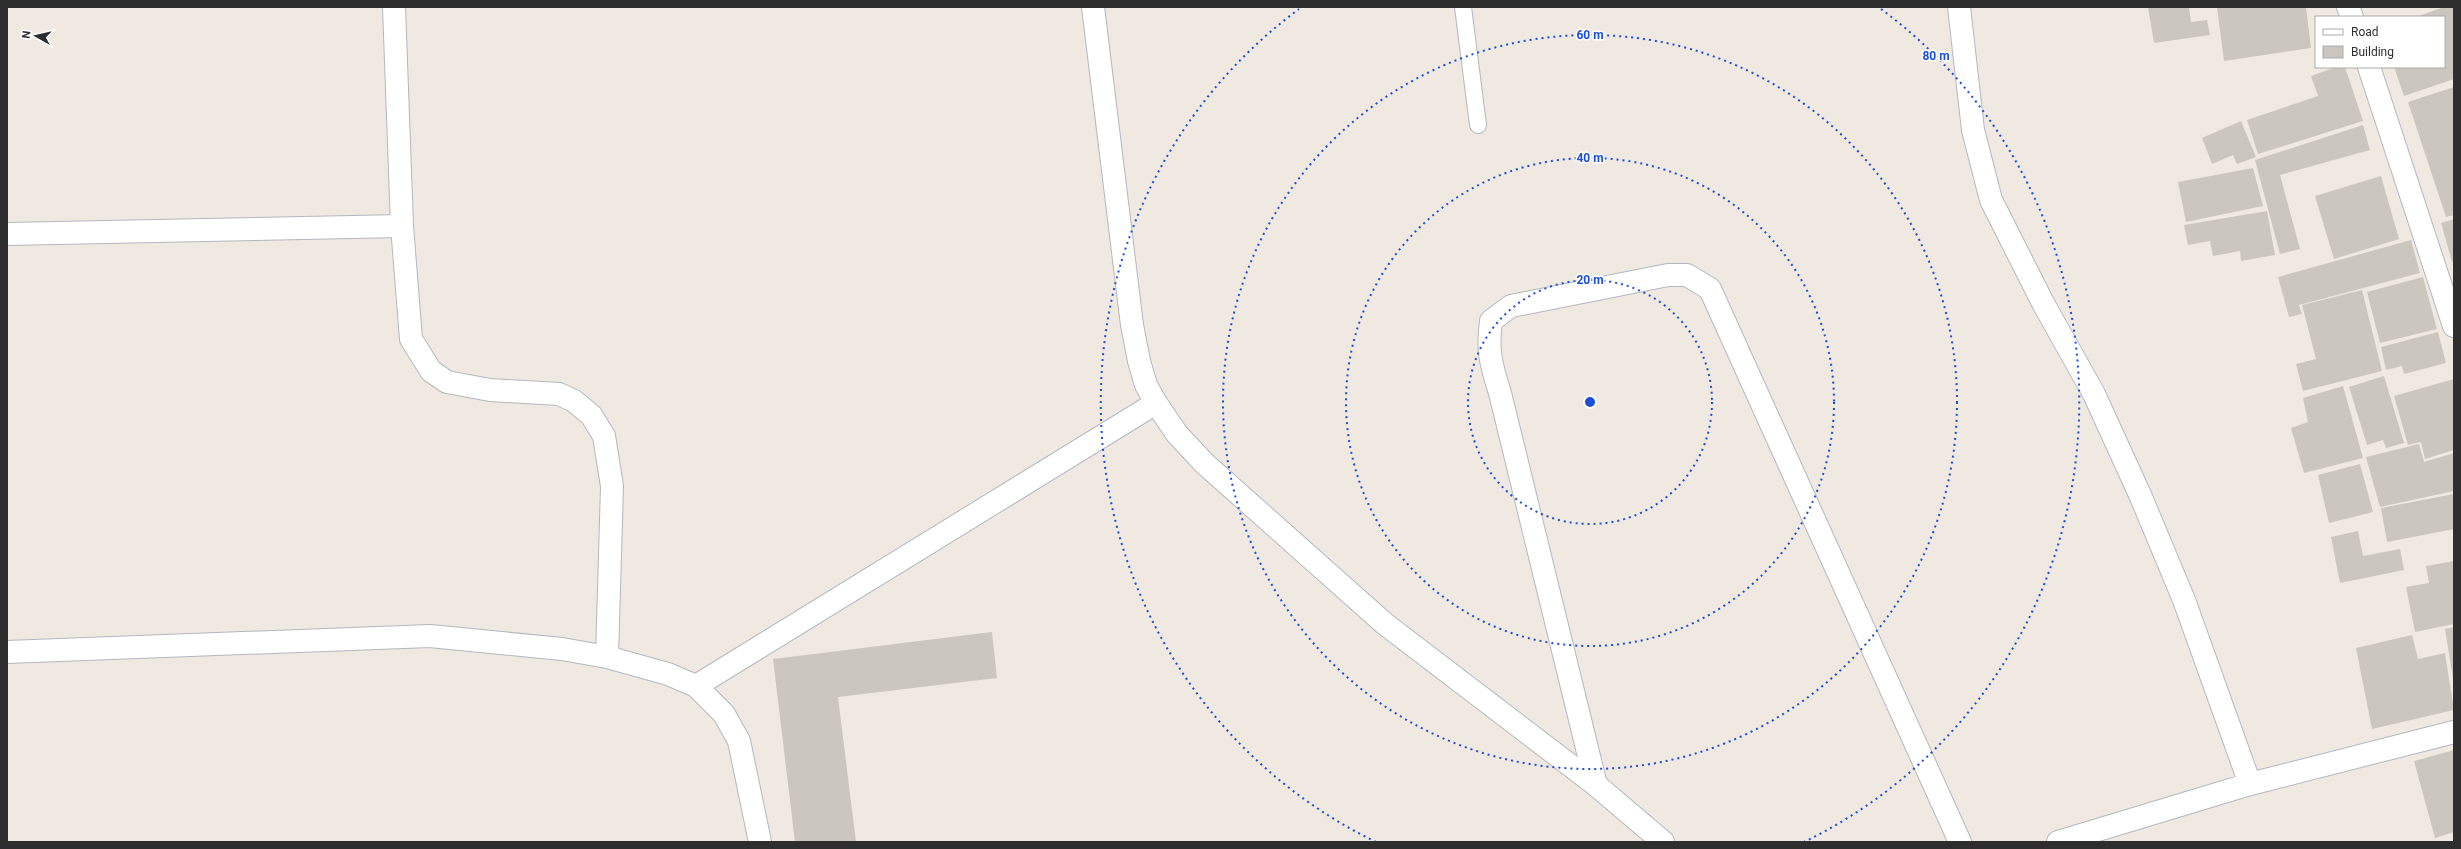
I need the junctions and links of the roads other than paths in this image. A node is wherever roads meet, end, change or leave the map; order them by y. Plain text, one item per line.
1 (394, 7) edge
2 (1093, 7) edge
3 (1463, 7) edge
4 (1959, 7) edge
5 (2368, 68) edge
6 (1478, 125) dead end
7 (402, 226) junction
8 (7, 234) edge
9 (2454, 326) edge
10 (1156, 403) junction
11 (7, 652) edge
12 (607, 657) junction
13 (696, 686) junction
14 (2454, 732) edge
15 (2250, 784) junction
16 (1596, 785) junction
17 (760, 842) edge
18 (1663, 842) edge
19 (1960, 842) edge
20 (2058, 842) edge

1 - 7 street
2 - 10 street
3 - 6 lane
4 - 15 street
5 - 9 street
7 - 8 street
7 - 12 street
10 - 13 street
10 - 16 street
11 - 12 street
12 - 13 street
13 - 17 street
14 - 15 street
15 - 20 street
16 - 18 street
16 - 19 street

